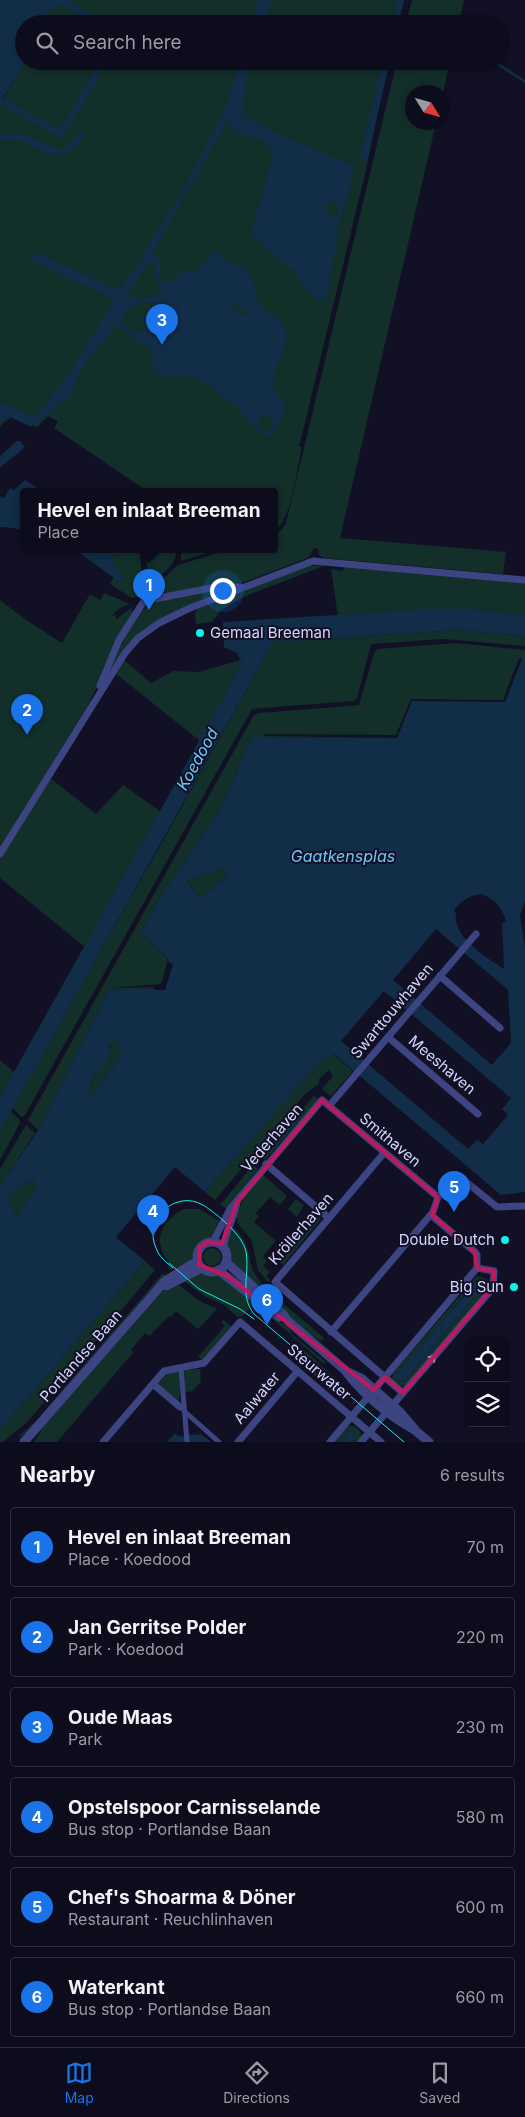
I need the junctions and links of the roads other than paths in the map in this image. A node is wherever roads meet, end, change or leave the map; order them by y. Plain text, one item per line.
1 (525, 580) edge
2 (243, 587) junction
3 (98, 694) junction
4 (0, 854) edge
5 (476, 934) dead end
6 (440, 976) junction
7 (500, 1028) dead end
8 (388, 1037) junction
9 (329, 1106) junction
10 (478, 1114) dead end
11 (384, 1153) junction
12 (266, 1164) junction
13 (438, 1197) junction
14 (237, 1202) junction
15 (525, 1206) edge
16 (431, 1215) junction
17 (329, 1218) junction
18 (213, 1242) junction
19 (224, 1248) junction
20 (226, 1262) junction
21 (199, 1264) junction
22 (477, 1268) junction
23 (218, 1270) junction
24 (288, 1321) junction
25 (331, 1332) junction
26 (181, 1368) junction
27 (297, 1372) junction
28 (385, 1377) junction
29 (152, 1384) junction
30 (372, 1393) junction
31 (403, 1393) junction
32 (390, 1408) junction
33 (182, 1409) junction
34 (351, 1417) junction
35 (370, 1432) junction
36 (24, 1442) edge
37 (103, 1442) edge
38 (187, 1442) edge
39 (219, 1442) edge
40 (238, 1442) edge
41 (330, 1442) edge
42 (362, 1442) edge
43 (381, 1442) edge
44 (429, 1442) edge

1 - 2 street
2 - 3 street
2 - 3 street
3 - 4 street
5 - 6 street, Swarttouwhaven
6 - 7 street
6 - 8 street, Swarttouwhaven
8 - 9 street, Swarttouwhaven
8 - 10 street, Meeshaven
9 - 11 street, Smithaven
9 - 12 street, Vederhaven
11 - 13 street, Smithaven
11 - 17 street, Kröllerhaven
12 - 14 street, Vederhaven
12 - 17 street
13 - 15 street
13 - 16 street
14 - 18 street, Vederhaven
14 - 19 street, Vederhaven
16 - 22 street
16 - 25 street
17 - 25 street, Kröllerhaven
18 - 19 street
18 - 21 street
19 - 20 street
20 - 23 street
20 - 24 street
21 - 23 street
21 - 36 street, Portlandse Baan
22 - 28 street
31 -> 22 street
23 - 24 street
24 - 30 street
25 - 28 street, Kröllerhaven
26 - 27 street, Steurwater
26 - 29 street
26 - 33 street
27 - 34 street, Steurwater
27 - 40 street, Aalwater
28 - 30 street
28 - 31 street, Kröllerhaven
29 - 33 street
29 - 37 street
30 - 32 street
30 - 34 street
31 - 32 street
32 - 35 street
32 - 44 street
33 - 38 street
33 - 39 street
34 - 35 street, Steurwater
34 - 41 street
35 - 42 street
35 - 43 street, Steurwater

